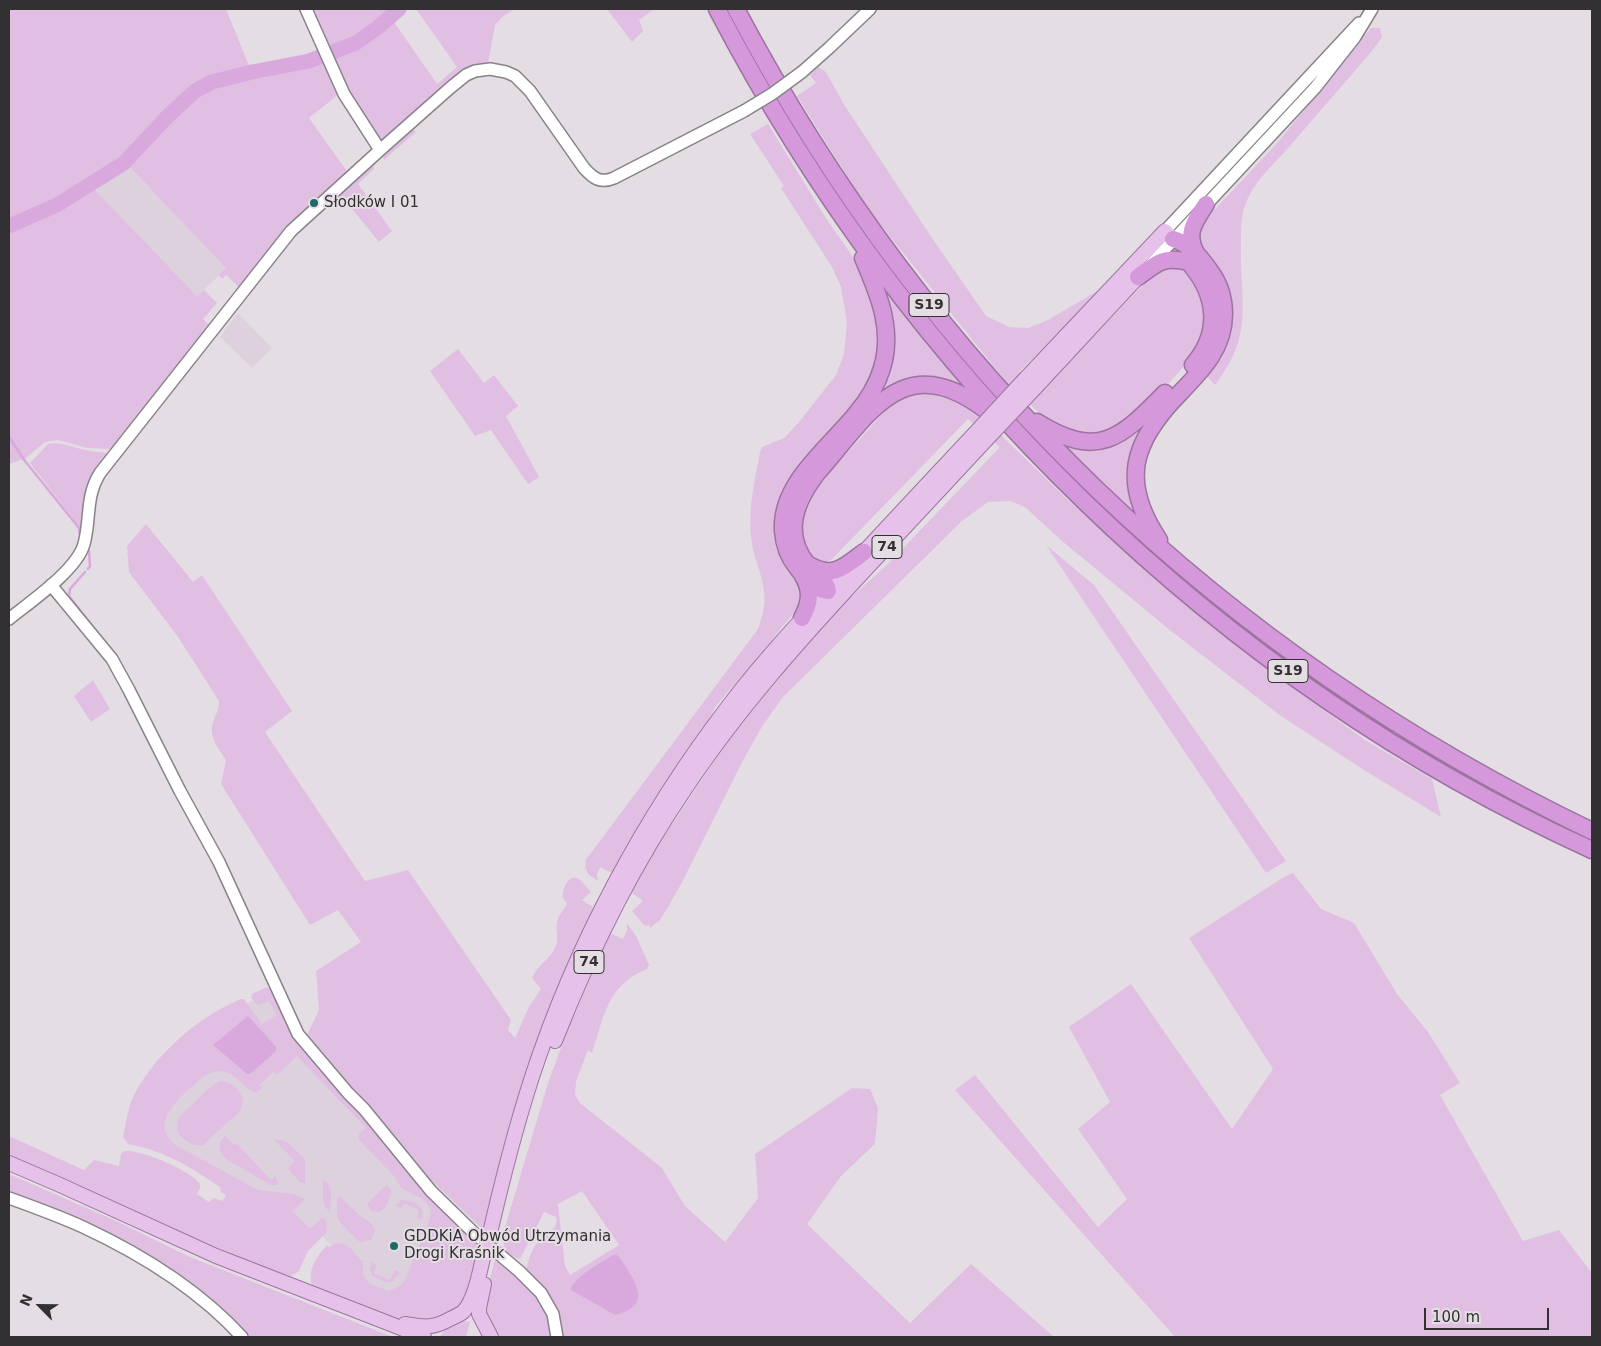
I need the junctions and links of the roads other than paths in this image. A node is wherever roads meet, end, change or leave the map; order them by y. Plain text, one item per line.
1 (306, 9) edge
2 (717, 9) edge
3 (736, 9) edge
4 (870, 9) edge
5 (1371, 10) edge
6 (380, 150) junction
7 (1206, 204) junction
8 (851, 229) junction
9 (1169, 235) junction
10 (1193, 258) junction
11 (1138, 277) junction
12 (1031, 383) junction
13 (1019, 410) junction
14 (982, 435) junction
15 (1022, 439) junction
16 (864, 552) junction
17 (1174, 561) junction
18 (804, 568) junction
19 (51, 585) junction
20 (833, 596) junction
21 (802, 618) junction
22 (9, 620) edge
23 (1592, 831) edge
24 (1592, 850) edge
25 (9, 1163) edge
26 (9, 1198) edge
27 (493, 1236) junction
28 (488, 1257) junction
29 (451, 1319) junction
30 (384, 1321) junction
31 (489, 1333) edge
32 (242, 1337) edge
33 (424, 1337) edge
34 (436, 1337) edge
35 (557, 1337) edge

1 - 6 street
2 - 8 highway, S19
3 - 13 highway, S19
4 - 6 street, bridge
5 - 7 street
5 - 9 street
6 - 19 street
7 - 9 street
7 - 10 highway
8 - 15 highway, S19
8 - 18 highway
9 - 10 highway
9 - 11 street
9 - 12 main road, 74
10 - 11 highway
10 - 13 highway
10 - 17 highway
11 - 12 main road, 74
12 - 14 main road, 74, bridge
13 - 17 highway, S19
14 - 16 main road, 74
14 - 20 main road, 74
15 - 18 highway
15 - 24 highway, S19
16 - 18 highway
16 - 20 main road, 74
17 - 23 highway, S19
18 - 20 highway
18 - 21 highway
19 - 22 street
19 - 35 street
20 - 21 main road, 74
20 - 27 main road, 74
21 - 27 main road, 74
25 - 30 main road
26 - 32 street
27 - 28 main road, 74
28 - 29 main road, 74
28 - 31 main road, 74
29 - 30 main road
29 - 31 main road, 74
29 - 34 main road, 74
30 - 33 main road

